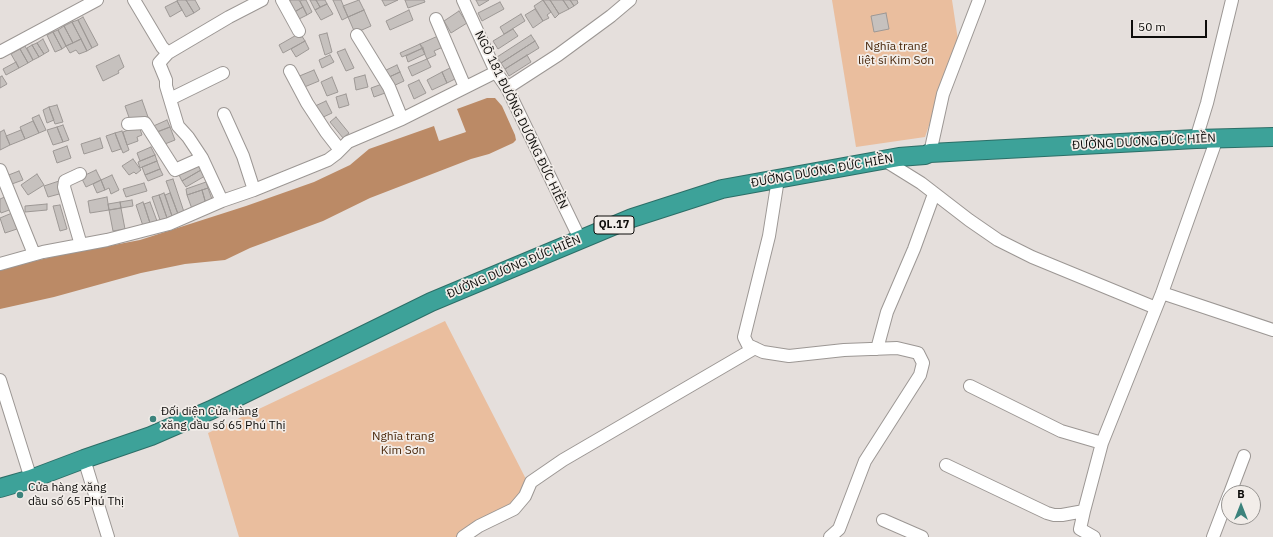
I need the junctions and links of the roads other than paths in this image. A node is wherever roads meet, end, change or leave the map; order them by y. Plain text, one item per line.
1 (97, 0) edge
2 (134, 0) edge
3 (262, 0) edge
4 (282, 0) edge
5 (463, 0) edge
6 (630, 0) edge
7 (978, 0) edge
8 (1232, 0) edge
9 (240, 5) edge
10 (436, 19) dead end
11 (299, 31) dead end
12 (356, 35) dead end
13 (0, 52) edge
14 (168, 53) junction
15 (290, 71) dead end
16 (496, 72) junction
17 (223, 73) dead end
18 (465, 87) junction
19 (507, 88) junction
20 (170, 99) junction
21 (224, 114) dead end
22 (402, 119) junction
23 (128, 124) dead end
24 (1273, 137) edge
25 (1217, 138) junction
26 (1196, 139) junction
27 (340, 150) junction
28 (930, 153) junction
29 (202, 158) junction
30 (884, 160) junction
31 (0, 170) edge
32 (80, 174) dead end
33 (778, 179) junction
34 (254, 190) junction
35 (934, 194) junction
36 (222, 201) junction
37 (580, 239) junction
38 (81, 245) junction
39 (34, 254) junction
40 (0, 264) edge
41 (1162, 293) junction
42 (1156, 308) junction
43 (1273, 330) edge
44 (755, 348) junction
45 (877, 349) junction
46 (0, 380) edge
47 (970, 386) dead end
48 (1102, 443) junction
49 (1244, 456) dead end
50 (84, 459) junction
51 (946, 465) dead end
52 (31, 479) junction
53 (1233, 485) edge
54 (0, 488) edge
55 (1084, 511) junction
56 (1221, 516) edge
57 (883, 520) dead end
58 (1080, 533) edge
59 (108, 537) edge
60 (463, 537) edge
61 (830, 537) edge
62 (922, 537) edge
63 (1094, 537) edge
64 (1213, 537) edge

1 - 13 street
2 - 14 street
3 - 9 street
4 - 11 street
5 - 16 street, NGÕ 181 ĐƯỜNG DƯƠNG ĐỨC HIỀN
6 - 19 street
7 - 28 street
8 - 26 street
9 - 14 street
10 - 18 street
12 - 22 street
14 - 20 street
15 - 27 street
16 - 18 street
16 - 19 street, NGÕ 181 ĐƯỜNG DƯƠNG ĐỨC HIỀN
17 - 20 street
18 - 22 street
19 - 37 street, NGÕ 181 ĐƯỜNG DƯƠNG ĐỨC HIỀN
20 - 29 street
21 - 34 street
22 - 27 street
23 - 29 street
24 - 25 highway, ĐƯỜNG DƯƠNG ĐỨC HIỀN / QL.17
25 - 26 highway, ĐƯỜNG DƯƠNG ĐỨC HIỀN / QL.17
25 - 41 street
26 - 28 highway, ĐƯỜNG DƯƠNG ĐỨC HIỀN / QL.17
27 - 34 street
28 - 30 highway, ĐƯỜNG DƯƠNG ĐỨC HIỀN / QL.17
29 - 36 street
30 - 33 highway, ĐƯỜNG DƯƠNG ĐỨC HIỀN / QL.17
30 - 35 street
31 - 39 street
32 - 38 street
33 - 37 highway, ĐƯỜNG DƯƠNG ĐỨC HIỀN / QL.17
33 - 44 street
34 - 36 street
35 - 42 street
35 - 45 street
36 - 38 street
37 - 50 highway, ĐƯỜNG DƯƠNG ĐỨC HIỀN / QL.17
38 - 39 street
39 - 40 street
41 - 42 street
41 - 43 street
42 - 48 street
44 - 45 street
44 - 60 street
45 - 61 street
46 - 52 street
47 - 48 street
48 - 55 street
49 - 53 street
50 - 52 highway, ĐƯỜNG DƯƠNG ĐỨC HIỀN / QL.17
50 - 59 street
51 - 55 street
52 - 54 highway, ĐƯỜNG DƯƠNG ĐỨC HIỀN / QL.17
55 - 58 street
56 - 64 street
57 - 62 street
58 - 63 street

